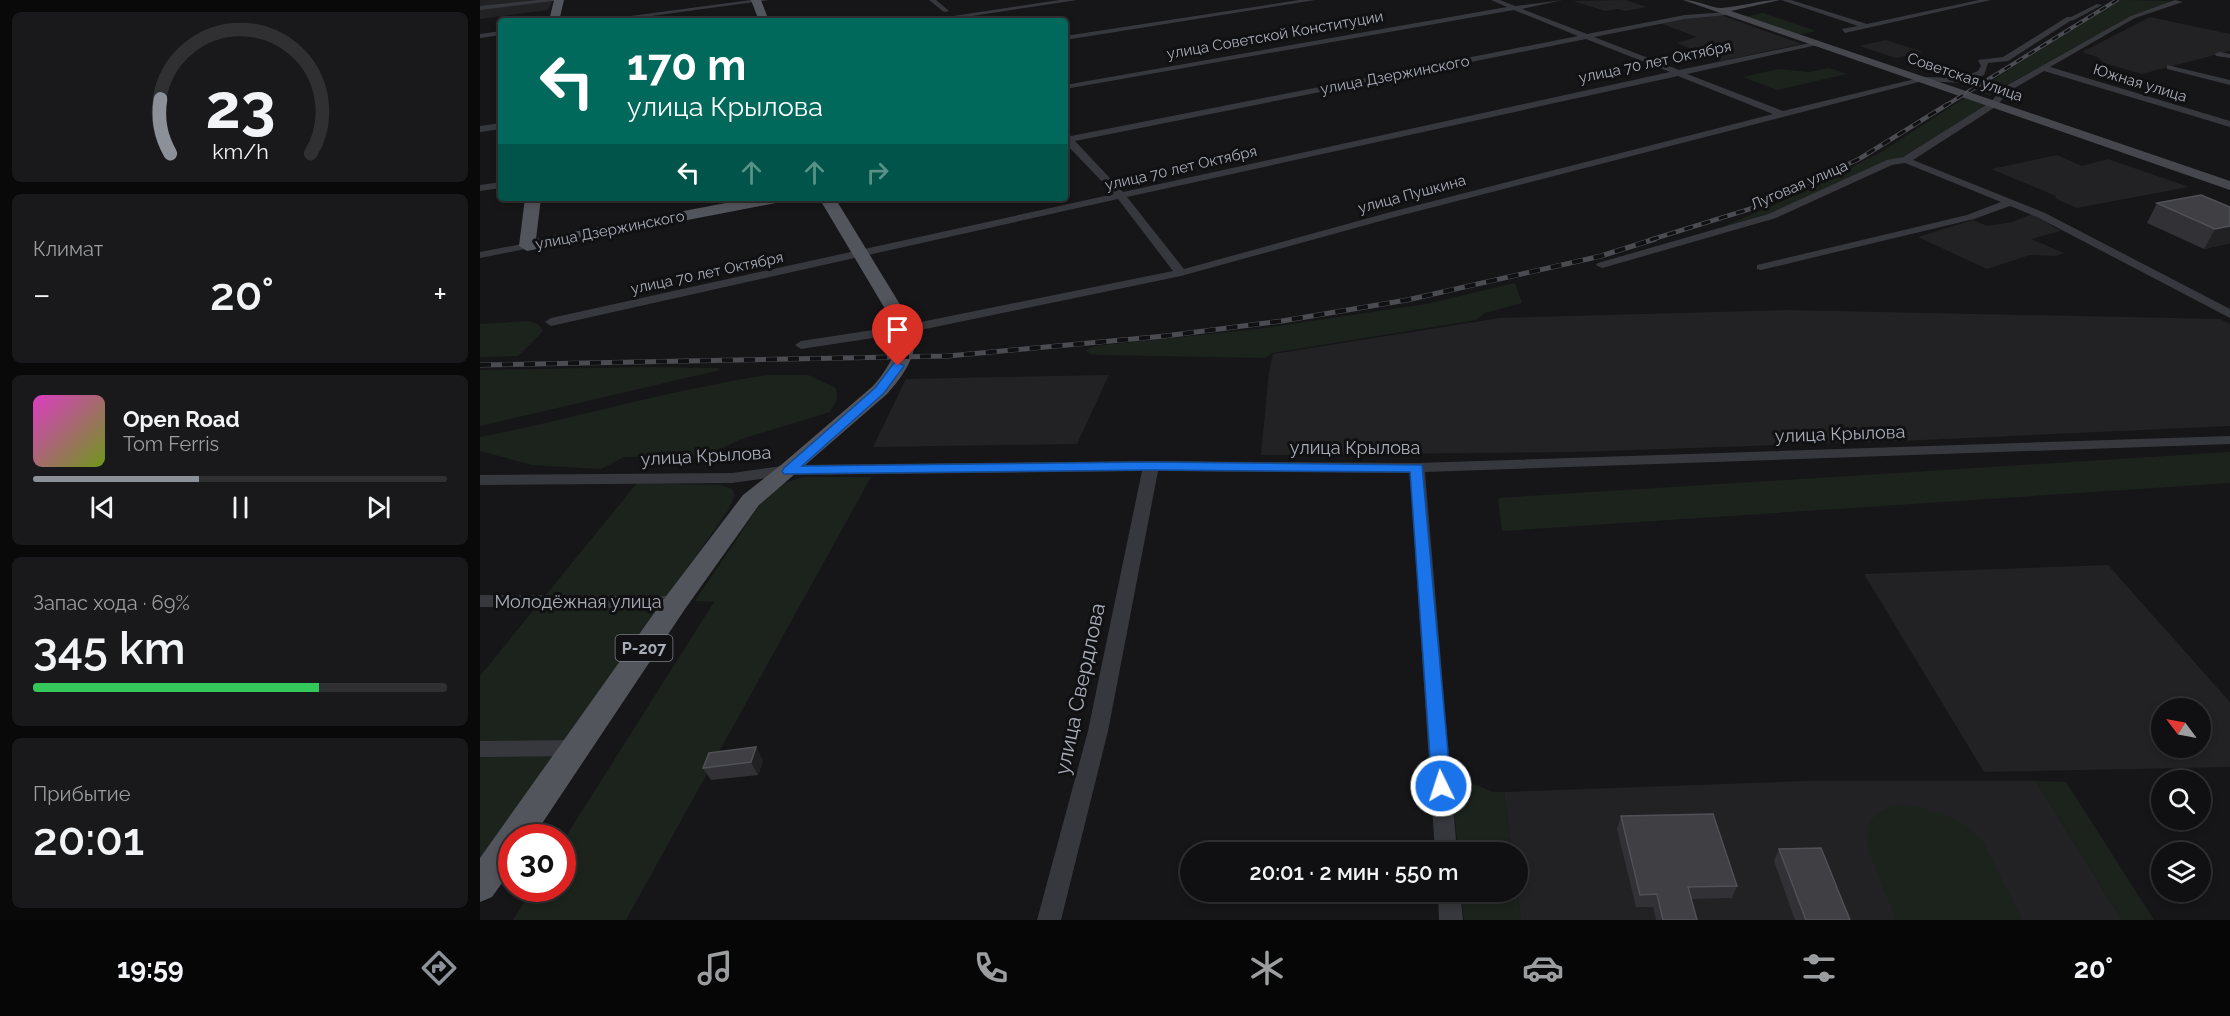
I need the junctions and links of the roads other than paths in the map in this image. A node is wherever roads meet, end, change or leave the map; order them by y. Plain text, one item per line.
1 (558, 0) edge
2 (760, 0) edge
3 (932, 0) edge
4 (1074, 0) edge
5 (1312, 0) edge
6 (1494, 0) edge
7 (1560, 0) edge
8 (1689, 0) edge
9 (1775, 0) edge
10 (1784, 0) edge
11 (1988, 0) edge
12 (2178, 0) edge
13 (2099, 5) dead end
14 (1515, 8) junction
15 (480, 9) edge
16 (946, 10) dead end
17 (1723, 12) junction
18 (555, 18) edge
19 (620, 18) edge
20 (763, 18) edge
21 (962, 18) edge
22 (1866, 26) junction
23 (1845, 31) dead end
24 (498, 33) edge
25 (480, 36) edge
26 (1588, 36) junction
27 (1068, 39) edge
28 (1817, 44) junction
29 (2220, 54) dead end
30 (2230, 56) edge
31 (2170, 67) dead end
32 (2043, 68) junction
33 (1678, 72) junction
34 (1923, 80) junction
35 (2230, 83) edge
36 (1068, 86) edge
37 (1994, 104) junction
38 (1782, 114) junction
39 (2230, 124) edge
40 (498, 126) edge
41 (480, 129) edge
42 (1068, 138) edge
43 (1068, 140) edge
44 (1906, 160) junction
45 (498, 185) edge
46 (2230, 186) edge
47 (480, 188) edge
48 (1122, 196) junction
49 (532, 201) edge
50 (760, 201) edge
51 (829, 201) edge
52 (2009, 203) junction
53 (526, 246) junction
54 (480, 255) edge
55 (860, 255) junction
56 (1602, 265) dead end
57 (1761, 267) dead end
58 (1181, 273) junction
59 (2230, 314) edge
60 (551, 322) dead end
61 (907, 336) junction
62 (801, 345) dead end
63 (2230, 440) edge
64 (1151, 466) junction
65 (1417, 468) junction
66 (789, 471) junction
67 (480, 480) edge
68 (480, 602) edge
69 (676, 602) junction
70 (575, 748) junction
71 (480, 749) edge
72 (523, 824) edge
73 (1445, 842) edge
74 (498, 861) edge
75 (480, 886) edge
76 (1450, 902) edge
77 (1049, 920) edge
78 (1451, 920) edge

1 - 15 street
1 - 18 main road
2 - 19 street
2 - 20 main road
3 - 16 street
4 - 21 street
5 - 27 street
6 - 14 street
7 - 14 street, улица Советской Конституции
8 - 17 main road, Советская улица
9 - 17 main road
10 - 22 street
11 - 22 street
12 - 32 street, Луговая улица
13 - 34 street, улица Пушкина
14 - 26 street
14 - 36 street, улица Советской Конституции
17 - 26 street, улица Дзержинского
17 - 28 main road, Советская улица
22 - 23 street
24 - 25 street
26 - 33 street
26 - 42 street, улица Дзержинского
28 - 33 street, улица 70 лет Октября
28 - 34 main road, Советская улица
29 - 30 street
31 - 35 street
32 - 37 street, Луговая улица
32 - 39 street, Южная улица
33 - 38 street
33 - 48 street, улица 70 лет Октября
34 - 37 main road, Советская улица
34 - 38 street, улица Пушкина
37 - 44 street, Луговая улица
37 - 46 main road, Советская улица
38 - 58 street, улица Пушкина
40 - 41 street
43 - 48 street
44 - 52 street
44 - 56 street, Луговая улица
45 - 47 street
48 - 55 street, улица 70 лет Октября
48 - 58 street
49 - 53 main road
50 - 53 main road, улица Дзержинского
51 - 55 main road
52 - 57 street
52 - 59 street
53 - 54 street, улица Дзержинского
55 - 60 street, улица 70 лет Октября
55 - 61 main road
58 - 61 street, улица Пушкина
61 - 62 street, улица Пушкина
61 - 66 main road, Р-207
63 - 65 street, улица Крылова
64 - 65 street, улица Крылова
64 - 66 street, улица Крылова
64 - 77 street, улица Свердлова
65 - 73 street
66 - 67 street, улица Крылова
66 - 69 main road, Р-207
68 - 69 street, Молодёжная улица
69 - 70 main road, Р-207
70 - 71 street
70 - 72 main road, Р-207
74 - 75 main road
76 - 78 street

